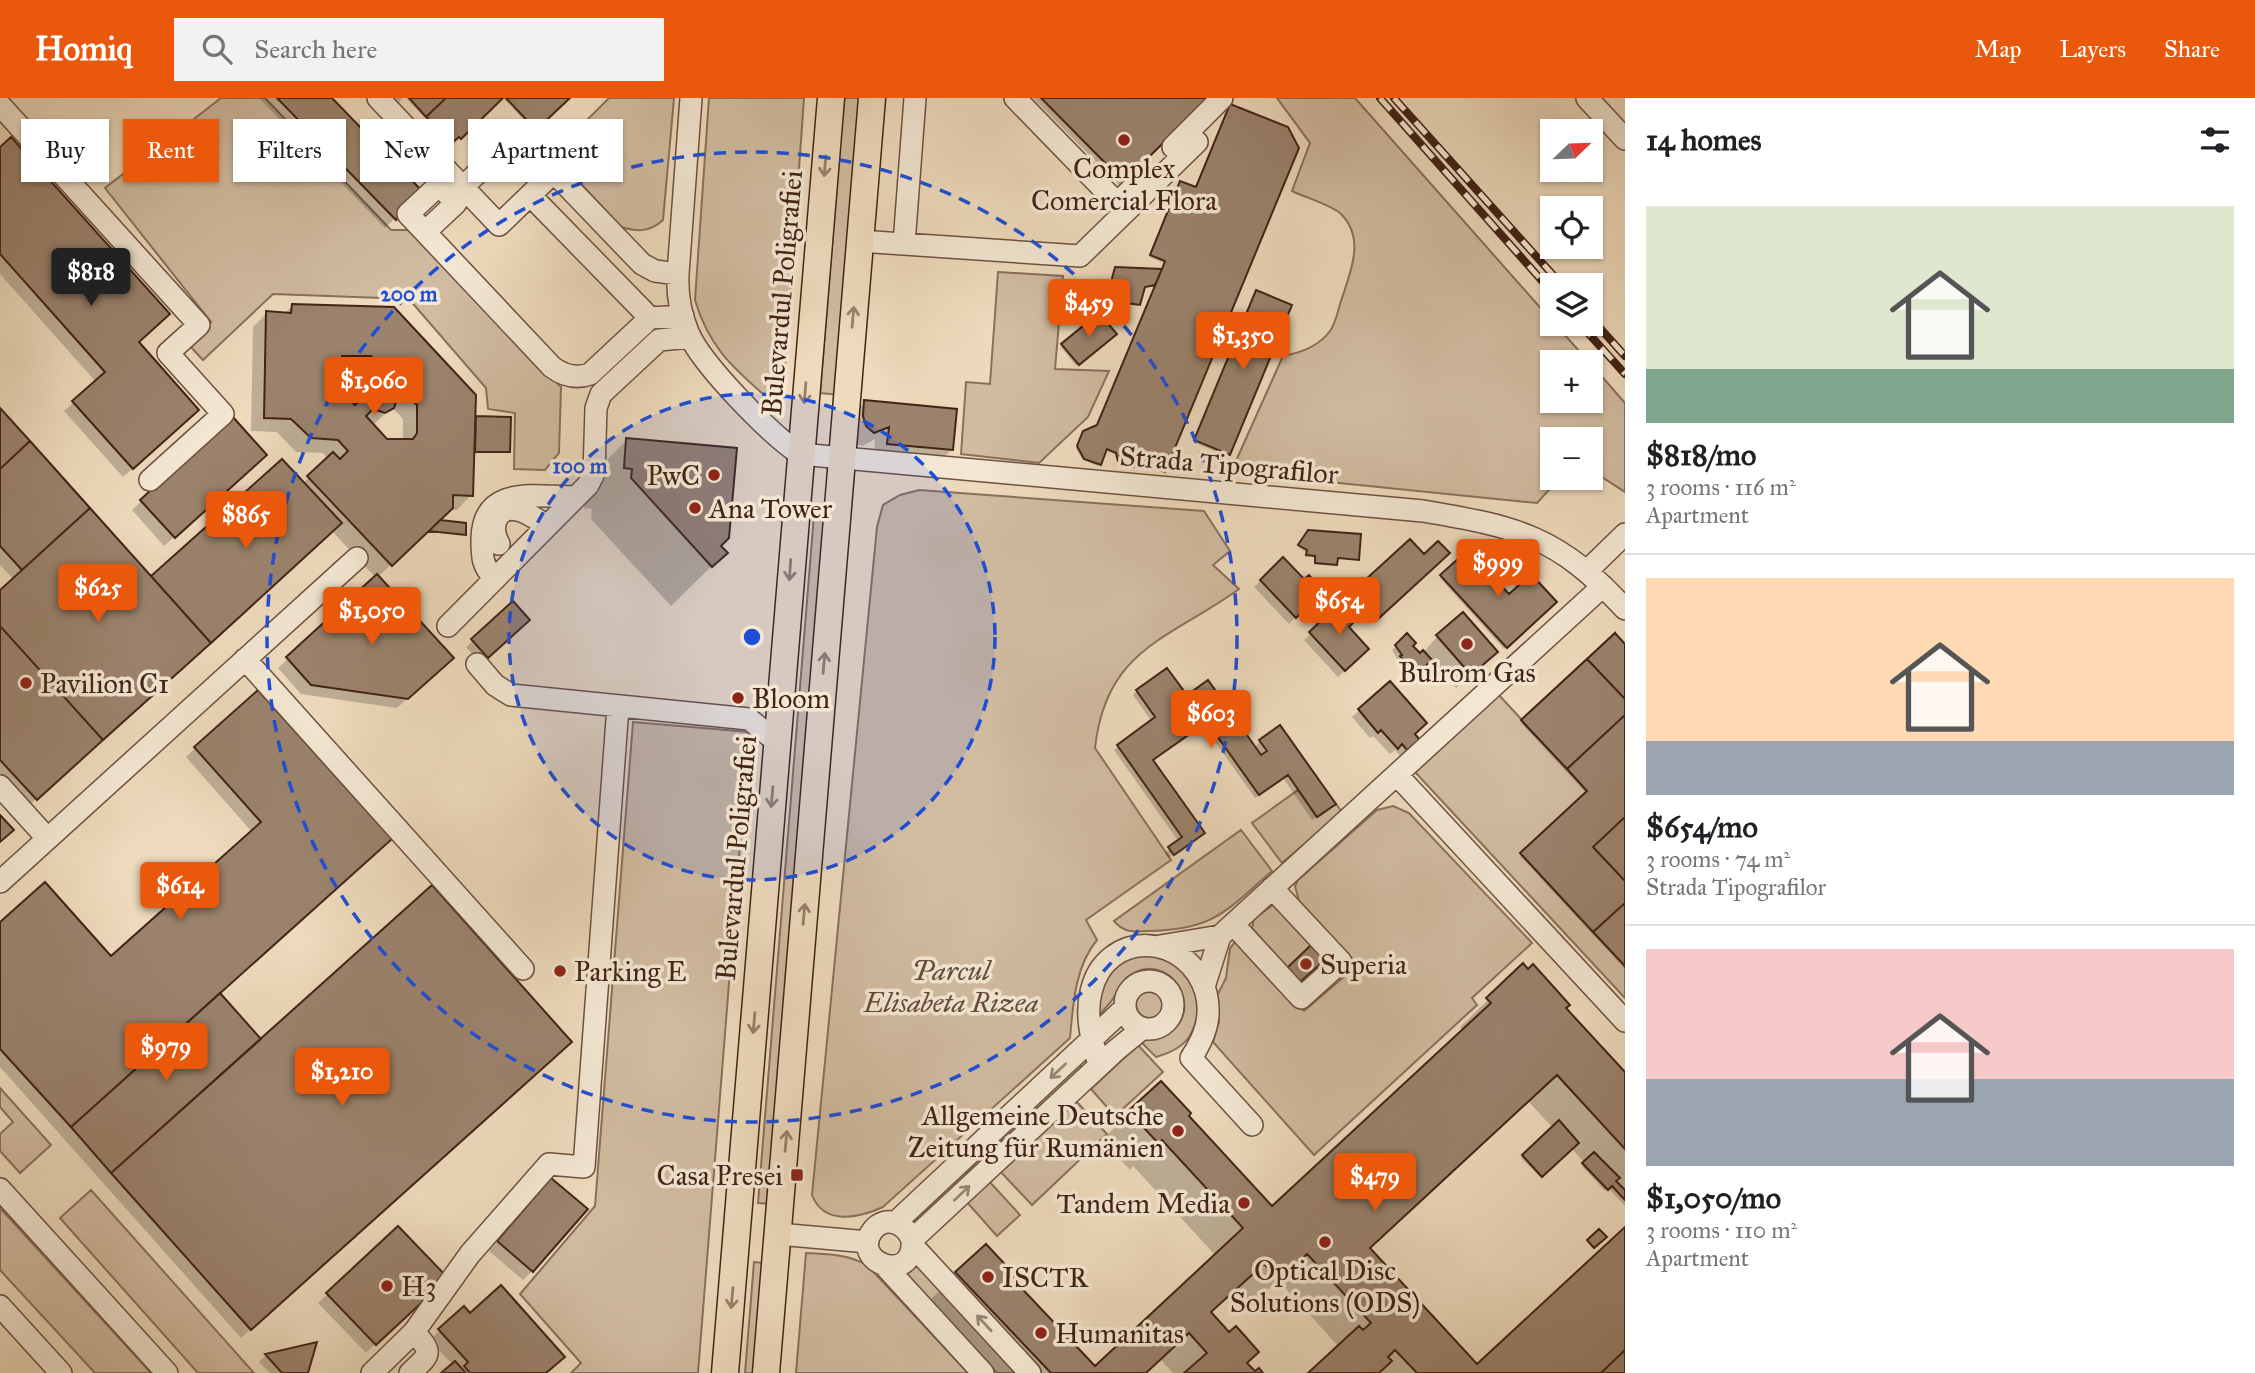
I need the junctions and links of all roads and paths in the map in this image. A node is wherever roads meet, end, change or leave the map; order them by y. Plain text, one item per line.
1 (378, 98) edge
2 (691, 98) edge
3 (831, 98) edge
4 (872, 98) edge
5 (915, 98) edge
6 (1015, 98) edge
7 (1222, 98) edge
8 (1587, 98) edge
9 (0, 105) edge
10 (1625, 139) edge
11 (1197, 142) dead end
12 (468, 182) edge
13 (544, 182) edge
14 (564, 182) edge
15 (463, 187) junction
16 (530, 195) junction
17 (425, 232) dead end
18 (859, 241) junction
19 (904, 244) junction
20 (678, 274) junction
21 (682, 316) junction
22 (650, 318) junction
23 (691, 337) junction
24 (800, 454) junction
25 (841, 458) junction
26 (150, 480) dead end
27 (576, 497) junction
28 (548, 526) junction
29 (1625, 534) edge
30 (499, 544) dead end
31 (356, 558) dead end
32 (1587, 571) junction
33 (495, 579) junction
34 (1603, 586) junction
35 (1625, 609) edge
36 (448, 626) dead end
37 (245, 659) junction
38 (477, 664) dead end
39 (780, 699) junction
40 (618, 706) junction
41 (749, 719) junction
42 (777, 742) junction
43 (1396, 775) junction
44 (0, 786) edge
45 (47, 838) junction
46 (0, 882) edge
47 (1272, 888) junction
48 (1226, 930) junction
49 (1159, 946) junction
50 (523, 969) dead end
51 (1204, 986) junction
52 (1125, 1008) junction
53 (1625, 1021) edge
54 (1143, 1028) junction
55 (1091, 1040) junction
56 (1099, 1065) junction
57 (1252, 1125) dead end
58 (0, 1189) edge
59 (896, 1222) junction
60 (737, 1230) junction
61 (778, 1234) junction
62 (868, 1242) junction
63 (912, 1243) junction
64 (884, 1265) junction
65 (0, 1306) edge
66 (414, 1332) junction
67 (61, 1373) edge
68 (167, 1373) edge
69 (372, 1373) edge
70 (410, 1373) edge
71 (725, 1373) edge
72 (766, 1373) edge
73 (983, 1373) edge
74 (1030, 1373) edge

1 - 15 street
2 - 20 street
3 -> 24 main road, Bulevardul Poligrafiei
4 - 18 main road
5 - 19 street
6 - 7 street
8 - 10 street
9 - 26 street
11 - 19 street
12 - 15 street
13 - 16 street
14 - 20 street
15 - 16 street
16 - 22 street
17 - 22 street
18 - 19 street
25 -> 18 main road
20 - 21 street
21 - 22 street
21 - 23 street
23 - 24 street
23 - 27 street
24 - 25 street, Strada Tipografilor
24 -> 39 main road, Bulevardul Poligrafiei
25 - 32 street, Strada Tipografilor
61 -> 25 main road
27 - 28 street
27 - 33 street
28 - 30 street
28 - 33 street
29 - 32 street
31 - 37 street
32 - 34 street, Strada Tipografilor
33 - 36 street
34 - 35 street, Strada Tipografilor
34 - 43 street
37 - 45 street
37 - 50 street
38 - 40 street
39 - 41 street
39 - 42 main road, Bulevardul Poligrafiei
40 - 41 street
40 - 66 street
41 - 42 street
42 -> 60 main road, Bulevardul Poligrafiei
43 - 47 street
43 - 53 street
44 - 45 street
45 - 46 street
47 - 48 street
47 - 48 street
48 - 49 street
48 - 51 street
49 - 51 street
49 - 55 street
51 - 57 street
52 - 54 street
52 - 54 street
52 - 55 street
54 - 56 street
55 - 56 street
55 -> 59 street
63 -> 56 street
58 - 68 street
59 - 62 street
59 - 63 street
60 - 61 main road
60 -> 71 main road, Bulevardul Poligrafiei
61 - 62 street
61 - 72 main road
62 - 64 street
63 - 64 street
74 -> 63 street
64 - 73 street
65 - 67 street
66 - 69 street
66 - 70 street

